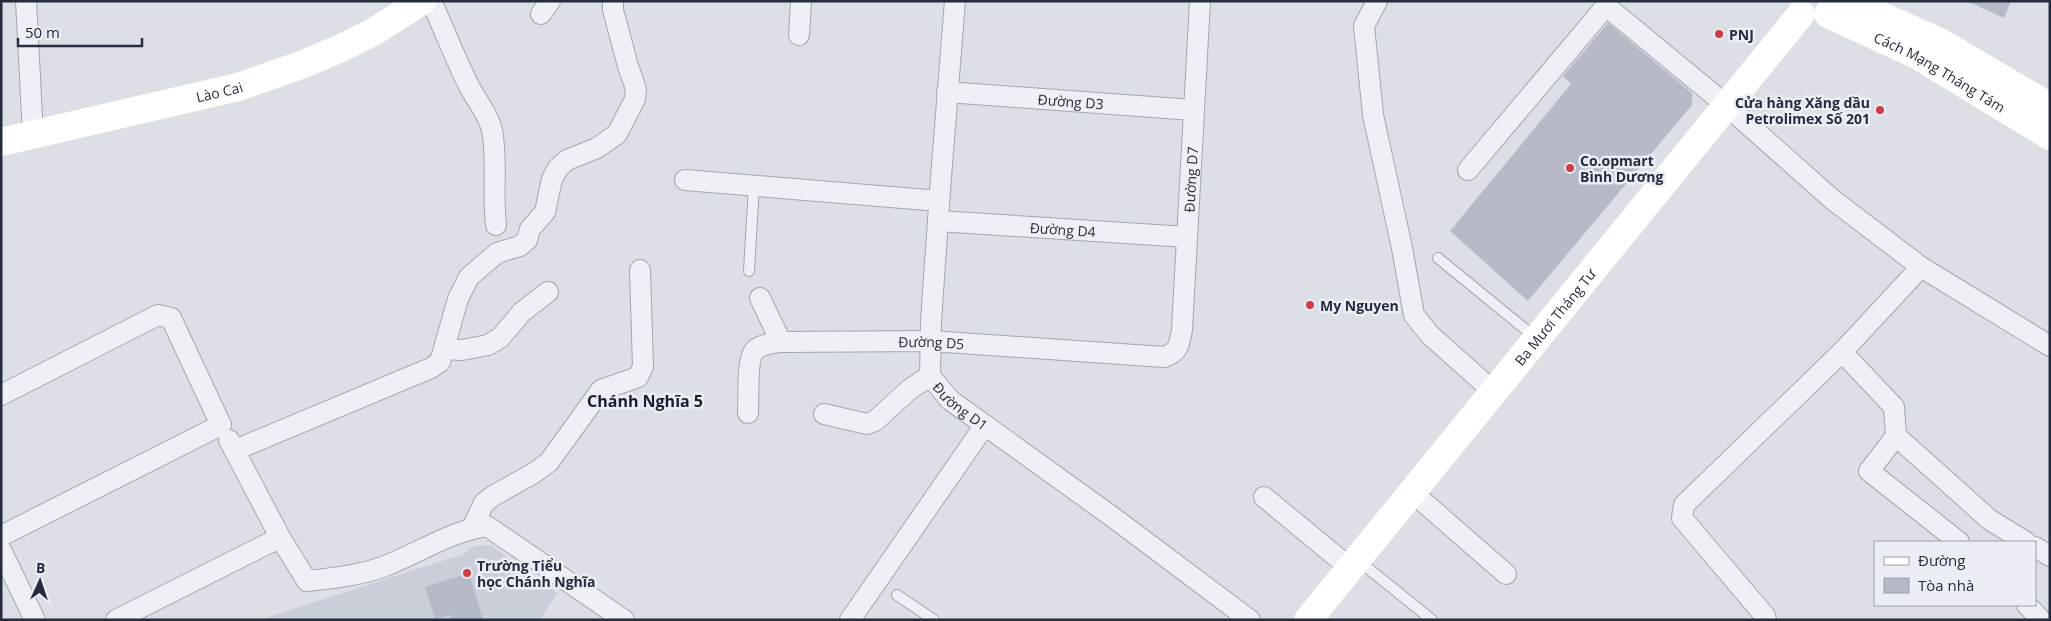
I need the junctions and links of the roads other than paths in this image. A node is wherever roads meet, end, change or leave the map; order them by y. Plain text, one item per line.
1 (26, 1) edge
2 (422, 1) edge
3 (431, 1) edge
4 (613, 1) edge
5 (801, 1) edge
6 (955, 1) edge
7 (1200, 1) edge
8 (1377, 1) edge
9 (1607, 4) edge
10 (1813, 5) edge
11 (799, 35) dead end
12 (948, 92) junction
13 (1726, 105) junction
14 (2050, 107) edge
15 (1193, 110) junction
16 (33, 135) junction
17 (2050, 136) edge
18 (1, 142) edge
19 (1468, 170) dead end
20 (685, 180) dead end
21 (754, 185) junction
22 (939, 201) junction
23 (938, 221) junction
24 (496, 226) dead end
25 (1187, 237) junction
26 (1438, 258) dead end
27 (1921, 267) junction
28 (640, 270) dead end
29 (748, 271) dead end
30 (548, 292) dead end
31 (760, 298) dead end
32 (1536, 339) junction
33 (931, 341) junction
34 (782, 342) junction
35 (2050, 346) edge
36 (445, 350) junction
37 (1842, 352) junction
38 (1172, 354) joint
39 (930, 376) junction
40 (1494, 392) junction
41 (1, 395) edge
42 (748, 413) dead end
43 (824, 414) dead end
44 (222, 425) junction
45 (984, 425) junction
46 (1896, 436) junction
47 (235, 450) junction
48 (1412, 492) junction
49 (1264, 496) dead end
50 (472, 528) junction
51 (1, 536) edge
52 (281, 539) junction
53 (1958, 541) edge
54 (2024, 541) edge
55 (2036, 548) edge
56 (1, 550) edge
57 (2050, 556) edge
58 (1354, 564) junction
59 (1506, 574) dead end
60 (897, 596) dead end
61 (2028, 606) edge
62 (35, 620) edge
63 (116, 620) edge
64 (624, 620) edge
65 (850, 620) edge
66 (934, 620) edge
67 (1250, 620) edge
68 (1308, 620) edge
69 (1432, 620) edge
70 (1766, 620) edge
71 (2041, 620) edge

1 - 16 street
2 - 16 street, Lào Cai
3 - 24 street
4 - 36 street
5 - 11 street
6 - 12 street, Đường D1
7 - 15 street, Đường D7
8 - 40 street
9 - 13 street
9 - 19 street
10 - 13 street, Ba Mươi Tháng Tư
10 - 14 street, Cách Mạng Tháng Tám
10 - 17 street, Cách Mạng Tháng Tám
12 - 15 street, Đường D3
12 - 22 street, Đường D1
13 - 27 street
13 - 32 street, Ba Mươi Tháng Tư
15 - 25 street, Đường D7
16 - 18 street, Lào Cai
20 - 21 street
21 - 22 street
21 - 29 lane
22 - 23 street, Đường D1
23 - 25 street, Đường D4
23 - 33 street, Đường D1
25 - 38 street, Đường D7
26 - 32 lane
27 - 35 street
27 - 37 street
28 - 50 street
30 - 36 street
31 - 34 street
32 - 40 street, Ba Mươi Tháng Tư
33 - 34 street, Đường D5
33 - 38 street, Đường D5
33 - 39 street, Đường D1
34 - 42 street, Đường D5
36 - 47 street
37 - 46 street
37 - 70 street
39 - 43 street
39 - 45 street, Đường D1
40 - 48 street, Ba Mươi Tháng Tư
41 - 44 street
44 - 47 street
44 - 51 street
45 - 65 street
45 - 67 street, Đường D1
46 - 53 street
46 - 54 street
47 - 52 street
48 - 58 street, Ba Mươi Tháng Tư
48 - 59 street
49 - 58 street
50 - 52 street
50 - 64 street
52 - 63 street
55 - 57 street
56 - 62 street
58 - 68 street, Ba Mươi Tháng Tư
58 - 69 lane
60 - 66 lane
61 - 71 street

